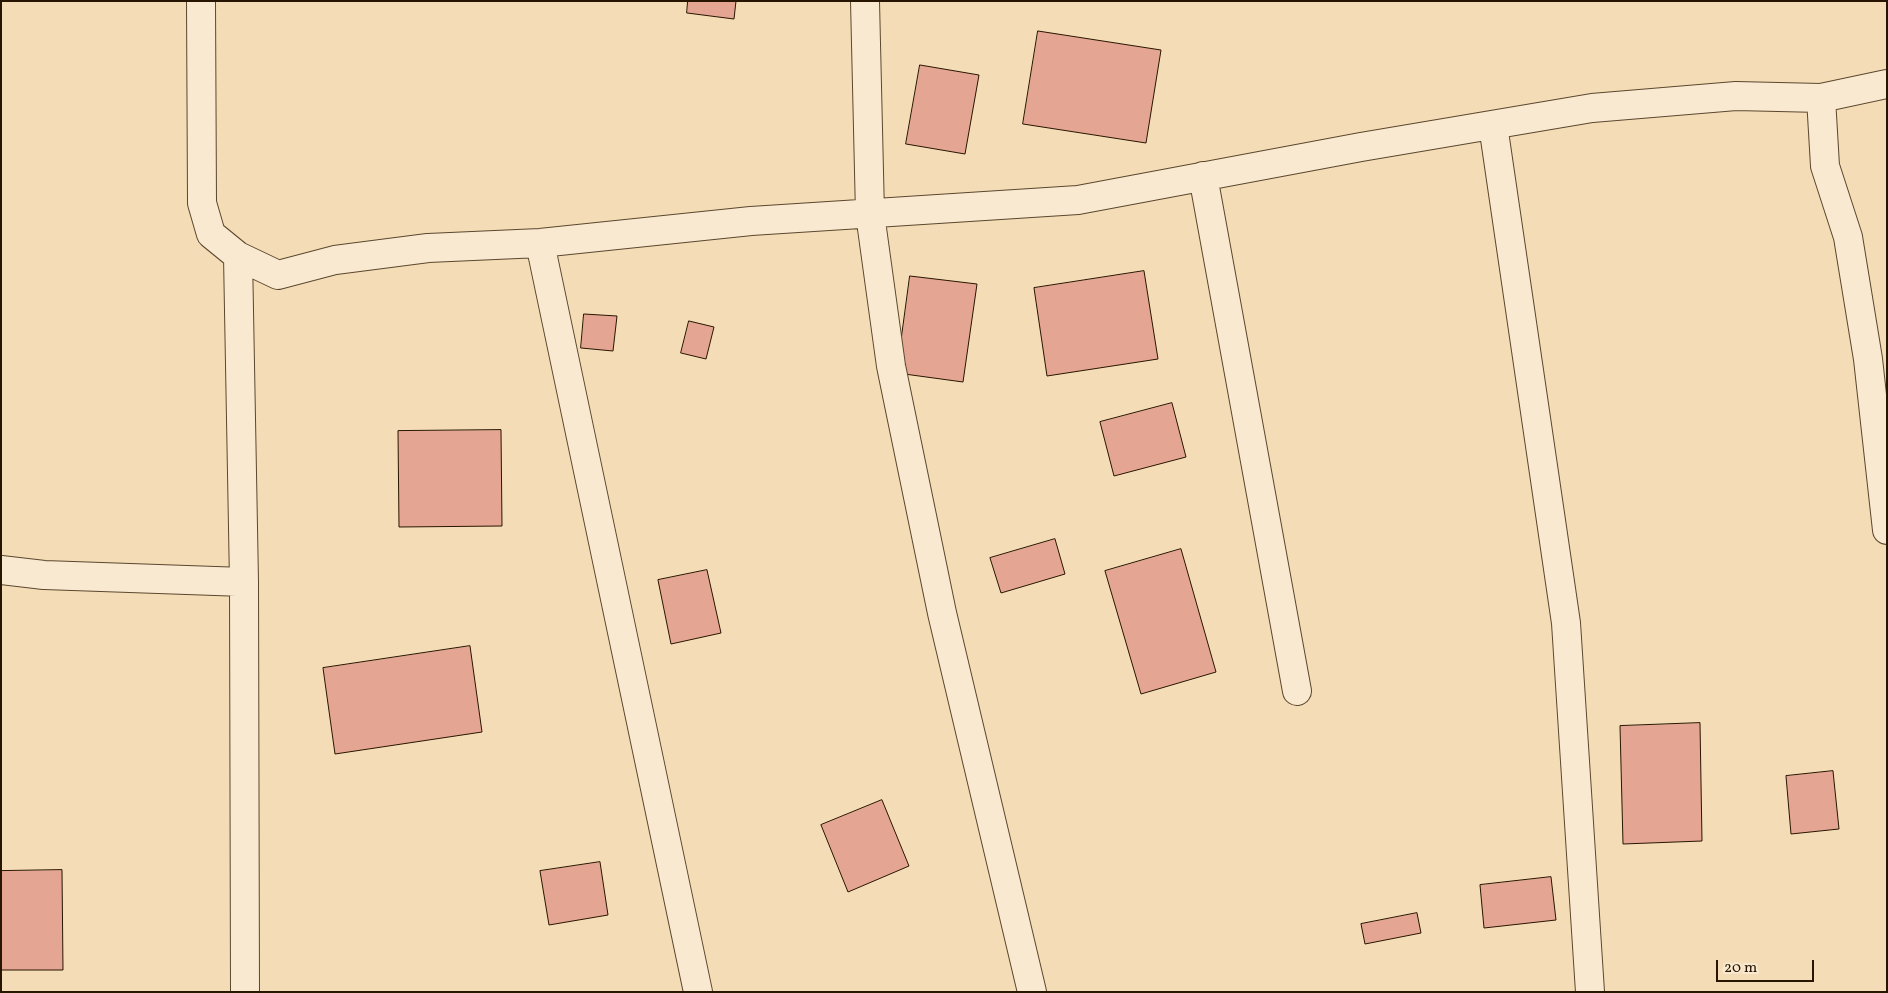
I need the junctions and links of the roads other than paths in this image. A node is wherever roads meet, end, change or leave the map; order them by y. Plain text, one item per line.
1 (201, 1) edge
2 (865, 1) edge
3 (1887, 84) edge
4 (1821, 98) junction
5 (1493, 124) junction
6 (1203, 176) junction
7 (870, 214) junction
8 (540, 243) junction
9 (238, 256) junction
10 (1887, 530) edge
11 (1, 570) edge
12 (244, 582) junction
13 (1297, 691) dead end
14 (245, 992) edge
15 (698, 992) edge
16 (1032, 992) edge
17 (1590, 992) edge

1 - 9 street
2 - 7 street
3 - 4 street
4 - 5 street
4 - 10 street
5 - 6 street
5 - 17 street
6 - 7 street
6 - 13 street
7 - 8 street
7 - 16 street
8 - 9 street
8 - 15 street
9 - 12 street
11 - 12 street
12 - 14 street

